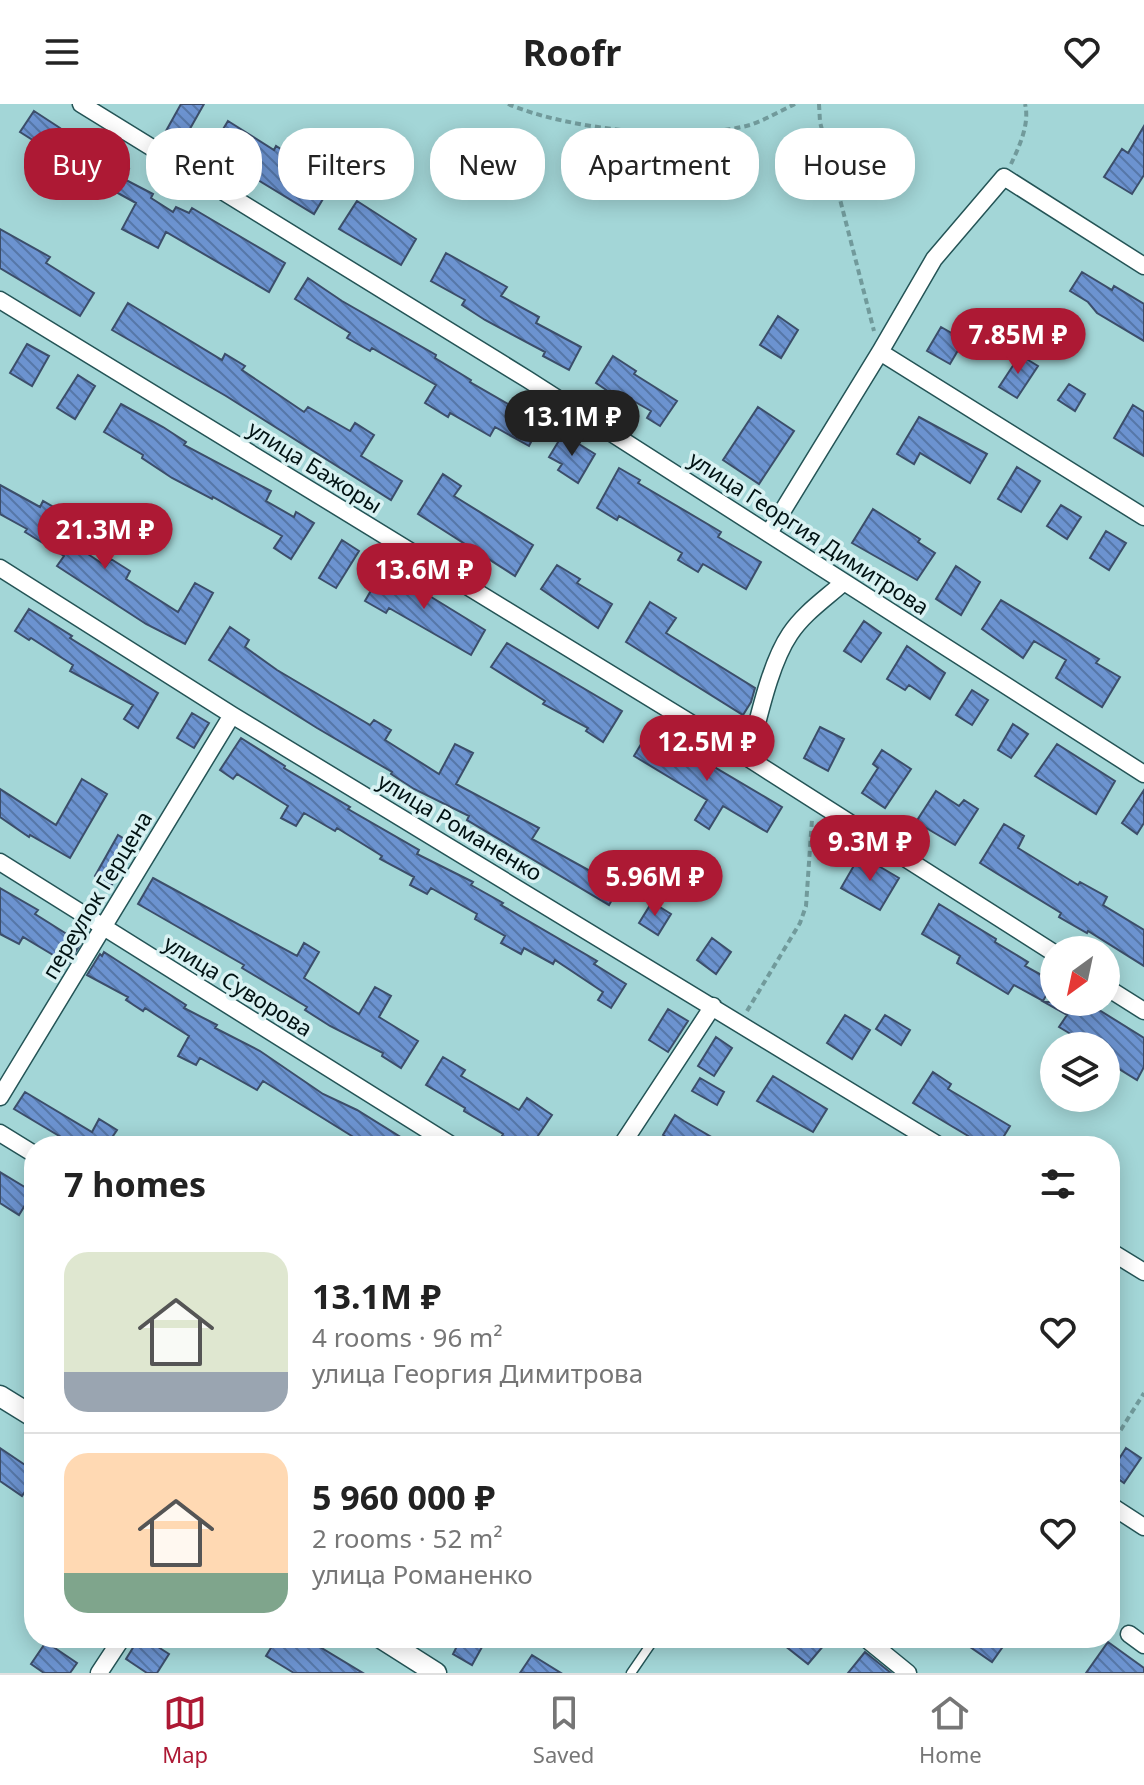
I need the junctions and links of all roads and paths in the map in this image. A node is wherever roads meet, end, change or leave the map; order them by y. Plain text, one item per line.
1 (81, 104) edge
2 (508, 104) edge
3 (795, 104) edge
4 (819, 104) edge
5 (1025, 104) edge
6 (1004, 177) junction
7 (1144, 266) edge
8 (0, 300) edge
9 (880, 352) junction
10 (1144, 517) edge
11 (769, 533) junction
12 (0, 568) edge
13 (844, 582) junction
14 (232, 715) junction
15 (748, 758) junction
16 (1144, 774) edge
17 (813, 800) junction
18 (0, 862) edge
19 (103, 927) junction
20 (1040, 944) edge
21 (1120, 996) edge
22 (713, 1006) junction
23 (1144, 1011) edge
24 (740, 1023) junction
25 (0, 1097) edge
26 (0, 1133) edge
27 (437, 1136) edge
28 (628, 1136) edge
29 (924, 1136) edge
30 (24, 1148) edge
31 (1120, 1257) edge
32 (1144, 1272) edge
33 (1144, 1393) edge
34 (0, 1396) edge
35 (24, 1411) edge
36 (1120, 1431) edge
37 (1120, 1511) edge
38 (1144, 1527) edge
39 (1129, 1634) dead end
40 (1144, 1645) edge
41 (115, 1648) edge
42 (397, 1648) edge
43 (648, 1648) edge
44 (877, 1648) edge
45 (99, 1673) edge
46 (436, 1673) edge
47 (631, 1673) edge
48 (908, 1673) edge

1 - 11 street, улица Георгия Димитрова
2 - 3 path
4 - 9 path
5 - 6 path
6 - 7 street
6 - 9 street
8 - 15 street, улица Бажоры
9 - 10 street
9 - 11 street
11 - 13 street, улица Георгия Димитрова
12 - 14 street, улица Романенко
13 - 15 street
13 - 16 street, улица Георгия Димитрова
14 - 19 street, переулок Герцена
14 - 22 street, улица Романенко
15 - 17 street, улица Бажоры
17 - 20 street, улица Бажоры
17 - 24 path
18 - 19 street, улица Суворова
19 - 25 street, переулок Герцена
19 - 27 street, улица Суворова
21 - 23 street
22 - 24 street, улица Романенко
22 - 28 street
24 - 29 street, улица Романенко
26 - 30 street
31 - 32 street
33 - 36 path
34 - 35 street
37 - 38 street
39 - 40 street
41 - 45 street
42 - 46 street
43 - 47 lane
44 - 48 street

